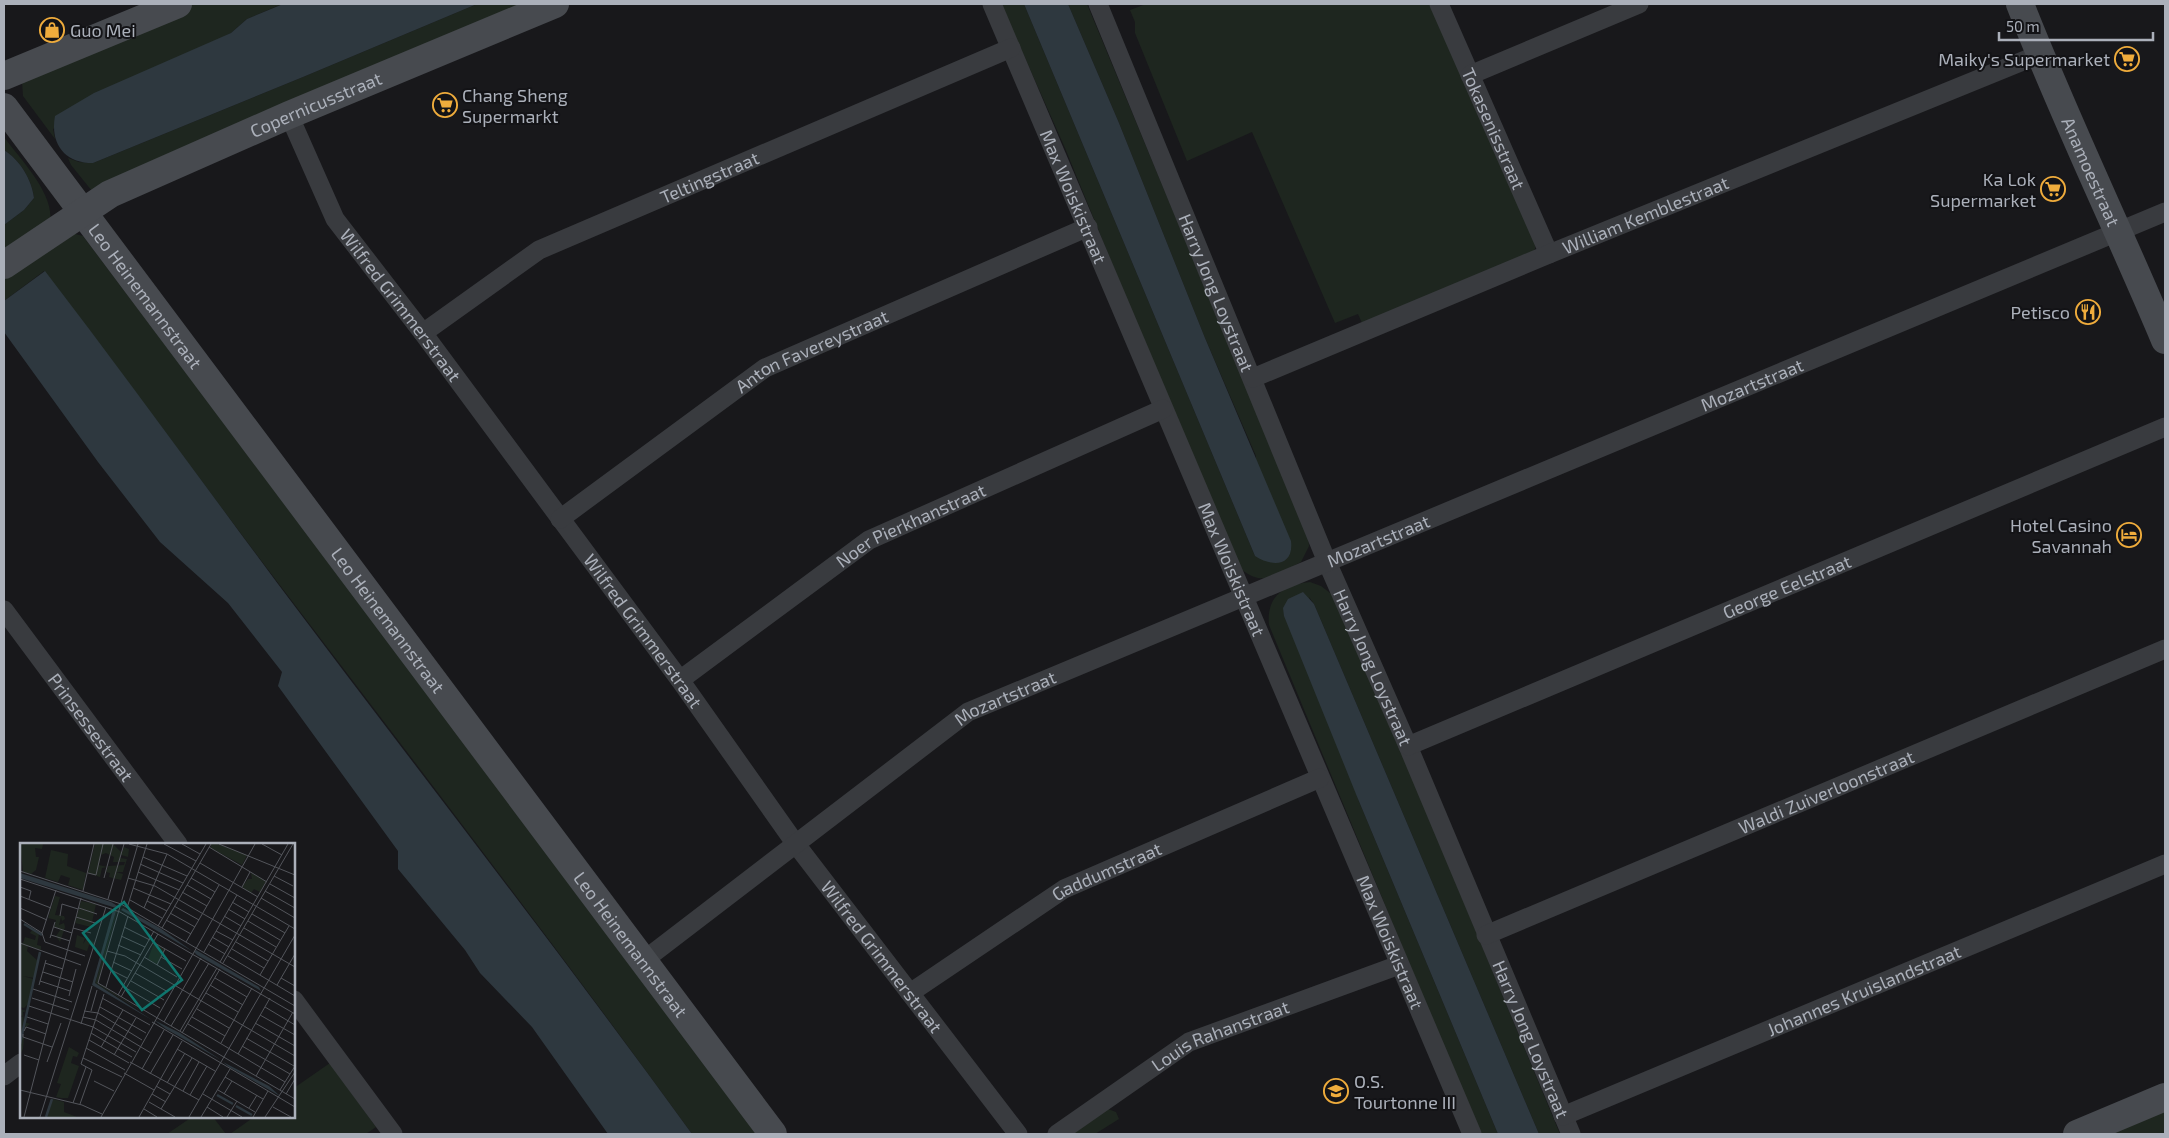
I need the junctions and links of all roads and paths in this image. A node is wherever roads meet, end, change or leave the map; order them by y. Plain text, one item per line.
1 (178, 4) edge
2 (555, 4) edge
3 (992, 4) edge
4 (1101, 4) edge
5 (1439, 4) edge
6 (1639, 4) edge
7 (2020, 4) edge
8 (138, 12) edge
9 (1011, 48) junction
10 (2040, 54) junction
11 (1470, 75) junction
12 (4, 76) edge
13 (9, 114) edge
14 (288, 115) junction
15 (82, 212) junction
16 (2165, 212) edge
17 (1088, 227) junction
18 (2119, 231) junction
19 (1550, 254) junction
20 (4, 265) edge
21 (423, 333) junction
22 (2165, 340) edge
23 (1253, 378) junction
24 (1162, 409) junction
25 (2165, 427) edge
26 (560, 519) junction
27 (1327, 562) junction
28 (1243, 598) junction
29 (4, 610) edge
30 (2165, 649) edge
31 (680, 680) junction
32 (1408, 746) junction
33 (1320, 778) junction
34 (795, 842) junction
35 (177, 843) edge
36 (2165, 864) edge
37 (1486, 935) junction
38 (643, 960) junction
39 (1399, 965) junction
40 (910, 993) junction
41 (295, 1001) edge
42 (20, 1064) edge
43 (4, 1076) edge
44 (2165, 1097) edge
45 (1563, 1116) junction
46 (393, 1134) edge
47 (773, 1134) edge
48 (1018, 1134) edge
49 (1057, 1134) edge
50 (1472, 1134) edge
51 (1571, 1134) edge
52 (2076, 1134) edge

1 - 8 street
2 - 14 street, Copernicusstraat
3 - 9 street, Max Woiskistraat
4 - 23 street, Harry Jong Loystraat
5 - 11 street, Tokasenisstraat
6 - 11 street
7 - 10 street, Anamoestraat
8 - 12 street
9 - 17 street, Max Woiskistraat
9 - 21 street, Teltingstraat
10 - 18 street, Anamoestraat
10 - 19 street, William Kemblestraat
11 - 19 street, Tokasenisstraat
13 - 15 street, Leo Heinemannstraat
14 - 15 street, Copernicusstraat
14 - 21 street, Wilfred Grimmerstraat
15 - 20 street, Copernicusstraat
15 - 38 street, Leo Heinemannstraat
16 - 18 street, Mozartstraat
17 - 24 street, Max Woiskistraat
17 - 26 street, Anton Favereystraat
18 - 22 street, Anamoestraat
18 - 27 street, Mozartstraat
19 - 23 street, William Kemblestraat
21 - 26 street, Wilfred Grimmerstraat
23 - 27 street, Harry Jong Loystraat
24 - 28 street, Max Woiskistraat
24 - 31 street, Noer Pierkhanstraat
25 - 32 street, George Eelstraat
26 - 31 street, Wilfred Grimmerstraat
27 - 28 street, Mozartstraat
27 - 32 street, Harry Jong Loystraat
28 - 33 street, Max Woiskistraat
28 - 34 street, Mozartstraat
29 - 35 street, Prinsessestraat
30 - 37 street, Waldi Zuiverloonstraat
31 - 34 street, Wilfred Grimmerstraat
32 - 37 street, Harry Jong Loystraat
33 - 39 street, Max Woiskistraat
33 - 40 street, Gaddumstraat
34 - 38 street, Mozartstraat
34 - 40 street, Wilfred Grimmerstraat
36 - 45 street, Johannes Kruislandstraat
37 - 45 street, Harry Jong Loystraat
38 - 47 street, Leo Heinemannstraat
39 - 49 street, Louis Rahanstraat
39 - 50 street, Max Woiskistraat
40 - 48 street, Wilfred Grimmerstraat
41 - 46 street
42 - 43 street
44 - 52 street
45 - 51 street, Harry Jong Loystraat

